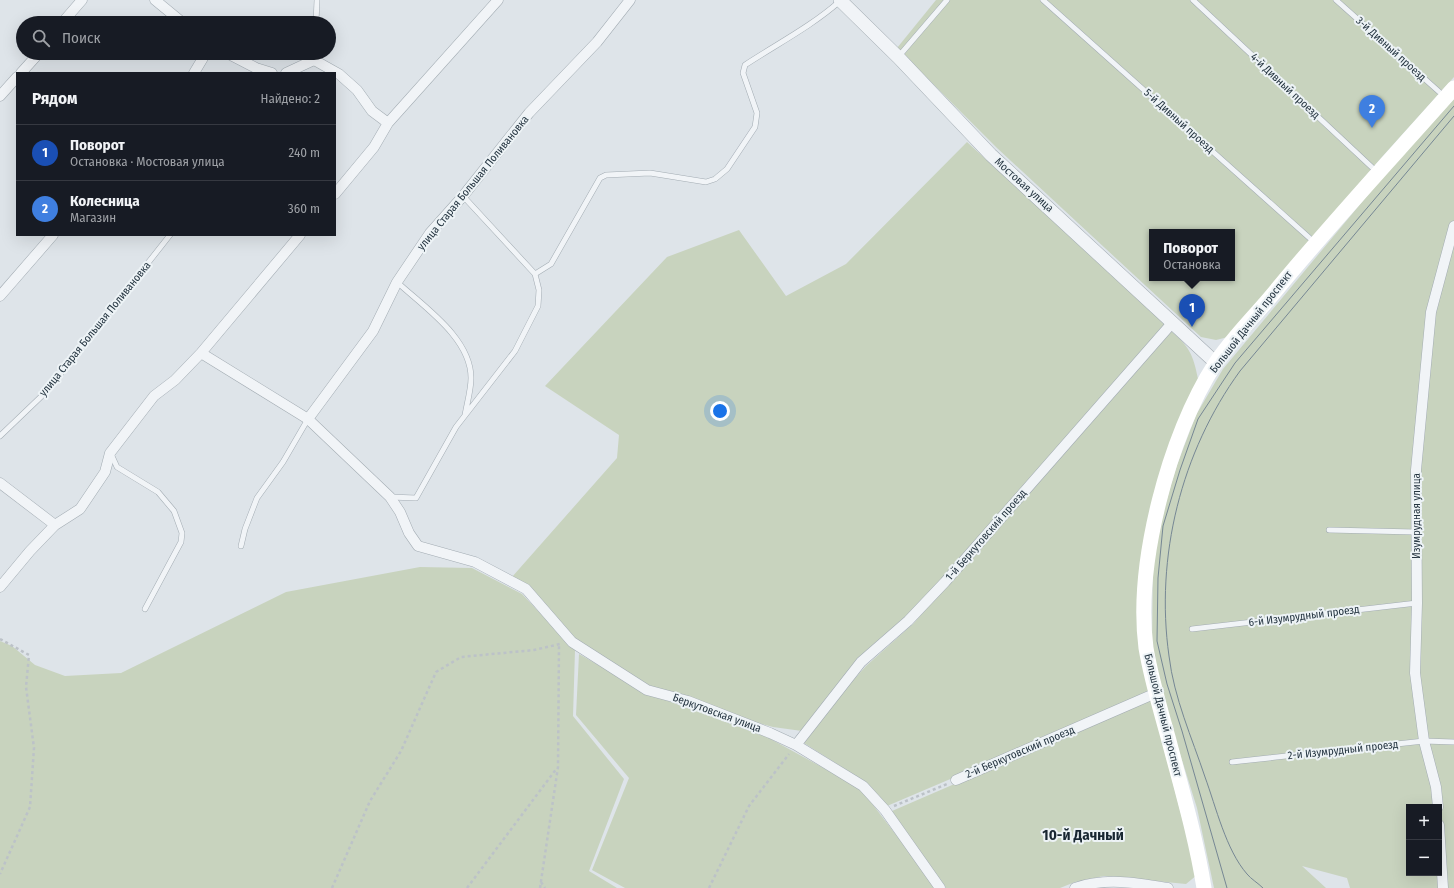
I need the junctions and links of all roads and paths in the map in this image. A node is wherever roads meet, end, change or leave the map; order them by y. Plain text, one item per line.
1 (82, 0) edge
2 (155, 0) edge
3 (316, 0) edge
4 (498, 0) edge
5 (630, 0) edge
6 (840, 0) edge
7 (947, 0) edge
8 (1043, 0) edge
9 (1193, 0) edge
10 (1336, 0) edge
11 (68, 16) edge
12 (174, 16) edge
13 (316, 16) edge
14 (898, 56) junction
15 (33, 60) edge
16 (202, 60) edge
17 (240, 60) edge
18 (307, 60) edge
19 (320, 60) edge
20 (22, 72) edge
21 (195, 72) edge
22 (269, 72) edge
23 (288, 72) edge
24 (16, 78) edge
25 (1450, 93) edge
26 (0, 96) edge
27 (388, 123) junction
28 (1378, 173) junction
29 (336, 193) edge
30 (463, 196) junction
31 (1454, 226) edge
32 (52, 236) edge
33 (169, 236) edge
34 (299, 236) edge
35 (1315, 242) junction
36 (535, 274) junction
37 (397, 282) junction
38 (0, 296) edge
39 (1173, 322) junction
40 (201, 353) junction
41 (1216, 363) junction
42 (465, 416) junction
43 (308, 419) junction
44 (0, 436) edge
45 (110, 453) junction
46 (0, 483) edge
47 (390, 497) junction
48 (55, 526) junction
49 (1329, 530) dead end
50 (1415, 532) junction
51 (241, 546) dead end
52 (0, 587) edge
53 (1417, 603) junction
54 (145, 609) dead end
55 (559, 626) junction
56 (1192, 629) dead end
57 (0, 639) edge
58 (572, 642) junction
59 (559, 645) junction
60 (1156, 693) junction
61 (1424, 741) junction
62 (1454, 742) edge
63 (796, 745) junction
64 (1232, 762) dead end
65 (558, 767) junction
66 (956, 780) joint
67 (1438, 804) edge
68 (885, 810) junction
69 (1440, 840) edge
70 (0, 871) edge
71 (0, 874) edge
72 (540, 880) junction
73 (332, 888) edge
74 (468, 888) edge
75 (540, 888) edge
76 (545, 888) edge
77 (709, 888) edge
78 (940, 888) edge
79 (1075, 888) edge
80 (1168, 888) edge
81 (1204, 888) edge
82 (1443, 888) edge

1 - 11 street
2 - 12 street
3 - 13 lane
4 - 27 street
5 - 30 street, улица Старая Большая Поливановка
6 - 14 street, Мостовая улица
6 - 36 lane
7 - 14 lane
8 - 35 lane, 5-й Дивный проезд
9 - 28 lane, 4-й Дивный проезд
10 - 25 lane, 3-й Дивный проезд
14 - 39 street, Мостовая улица
15 - 20 street
16 - 21 street
17 - 22 street
18 - 23 street
19 - 27 street
24 - 26 street
25 - 28 main road, Большой Дачный проспект
27 - 29 street
28 - 35 main road, Большой Дачный проспект
30 - 36 lane
30 - 37 street, улица Старая Большая Поливановка
31 - 50 street, Изумрудная улица
32 - 38 street
33 - 44 lane, улица Старая Большая Поливановка
34 - 40 street
35 - 41 main road, Большой Дачный проспект
36 - 42 lane
37 - 42 lane
37 - 43 street, улица Старая Большая Поливановка
39 - 41 street, Мостовая улица
39 - 63 street, 1-й Беркутовский проезд
40 - 43 street
40 - 45 street
41 - 60 main road, Большой Дачный проспект
42 - 47 lane
43 - 47 street
43 - 51 lane
45 - 48 street
45 - 54 lane
46 - 48 street
47 - 55 street, Беркутовская улица
48 - 52 street
49 - 50 lane
50 - 53 street, Изумрудная улица
53 - 56 lane, 6-й Изумрудный проезд
53 - 61 street, Изумрудная улица
55 - 58 street, Беркутовская улица
55 - 59 path
57 - 70 path
58 - 59 path
58 - 63 street, Беркутовская улица
59 - 65 path
59 - 73 path
60 - 66 street, 2-й Беркутовский проезд
60 - 81 main road, Большой Дачный проспект
61 - 62 lane, 2-й Изумрудный проезд
61 - 64 lane, 2-й Изумрудный проезд
61 - 67 street, Изумрудная улица
63 - 68 street, Беркутовская улица
63 - 77 path
65 - 72 path
65 - 74 path
66 - 68 path, 2-й Беркутовский проезд
68 - 78 street, Беркутовская улица
69 - 82 street
70 - 71 path
72 - 75 path
72 - 76 path
79 - 80 street

